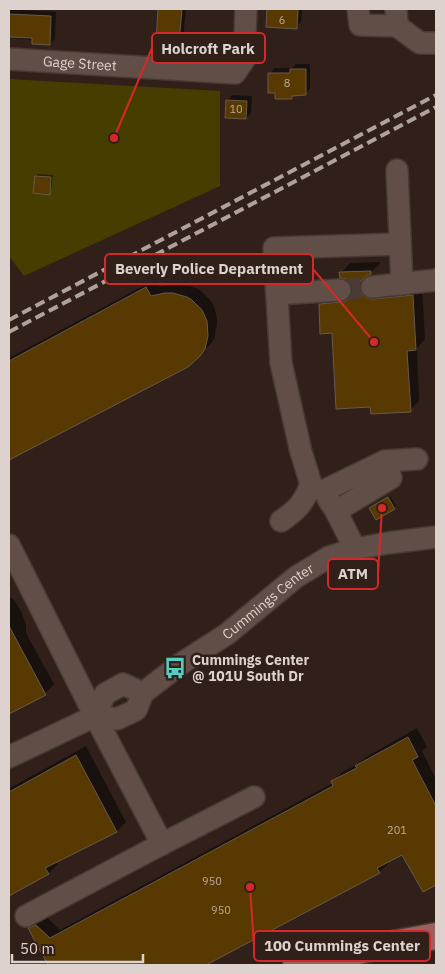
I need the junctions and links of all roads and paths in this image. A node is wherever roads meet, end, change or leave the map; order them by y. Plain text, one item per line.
1 (246, 9) edge
2 (358, 9) edge
3 (397, 17) edge
4 (436, 43) edge
5 (9, 59) edge
6 (397, 170) dead end
7 (400, 244) junction
8 (436, 280) edge
9 (402, 284) junction
10 (372, 287) tunnel mouth
11 (340, 290) tunnel mouth
12 (277, 294) junction
13 (417, 459) dead end
14 (385, 461) junction
15 (317, 488) junction
16 (336, 511) junction
17 (281, 521) dead end
18 (436, 537) edge
19 (9, 545) edge
20 (355, 549) junction
21 (95, 716) junction
22 (9, 757) edge
23 (254, 797) dead end
24 (162, 844) junction
25 (17, 920) edge
26 (436, 936) edge
27 (296, 965) edge

1 - 5 street, Gage Street
2 - 3 street
3 - 4 street
6 - 7 street
7 - 9 street
7 - 12 street
8 - 9 street
9 - 10 street
11 - 12 street
12 - 15 street
13 - 14 street
14 - 15 street
14 - 16 street
15 - 16 street
15 - 17 street
16 - 20 street
18 - 20 street, Cummings Center
19 - 21 street
20 - 21 street, Cummings Center
21 - 22 street
21 - 24 street
23 - 24 street
24 - 25 street
26 - 27 main road

